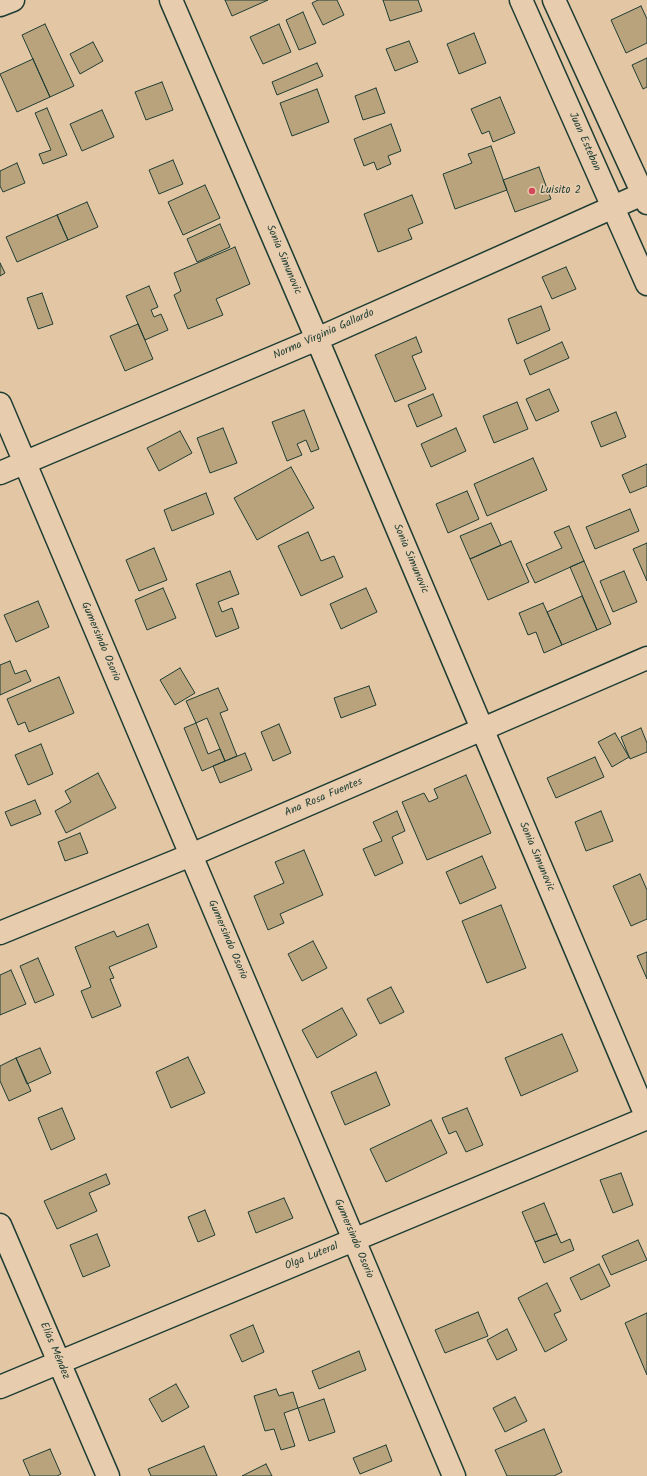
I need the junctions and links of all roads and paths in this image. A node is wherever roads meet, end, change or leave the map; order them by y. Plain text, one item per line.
1 (13, 0) edge
2 (170, 0) edge
3 (521, 0) edge
4 (554, 0) edge
5 (0, 5) edge
6 (646, 196) edge
7 (614, 207) junction
8 (647, 284) edge
9 (317, 339) junction
10 (0, 404) edge
11 (25, 463) junction
12 (0, 473) edge
13 (647, 658) edge
14 (482, 730) junction
15 (191, 855) junction
16 (0, 933) edge
17 (647, 1118) edge
18 (0, 1225) edge
19 (354, 1240) junction
20 (59, 1362) junction
21 (0, 1387) edge
22 (108, 1476) edge
23 (454, 1476) edge

1 - 5 street
2 - 9 street, Sonia Simunovic
3 - 7 street, Juan Esteban
4 - 6 street
6 - 7 street, Norma Virginia Gallardo
7 - 8 street, Juan Esteban
7 - 9 street, Norma Virginia Gallardo
9 - 11 street, Norma Virginia Gallardo
9 - 14 street, Sonia Simunovic
10 - 11 street, Gumersindo Osorio
11 - 12 street, Norma Virginia Gallardo
11 - 15 street, Gumersindo Osorio
13 - 14 street, Ana Rosa Fuentes
14 - 15 street, Ana Rosa Fuentes
14 - 17 street, Sonia Simunovic
15 - 16 street, Ana Rosa Fuentes
15 - 19 street, Gumersindo Osorio
17 - 19 street, Olga Luteral
18 - 20 street, Elías Méndez
19 - 20 street, Olga Luteral
19 - 23 street, Gumersindo Osorio
20 - 21 street, Olga Luteral
20 - 22 street, Elías Méndez

